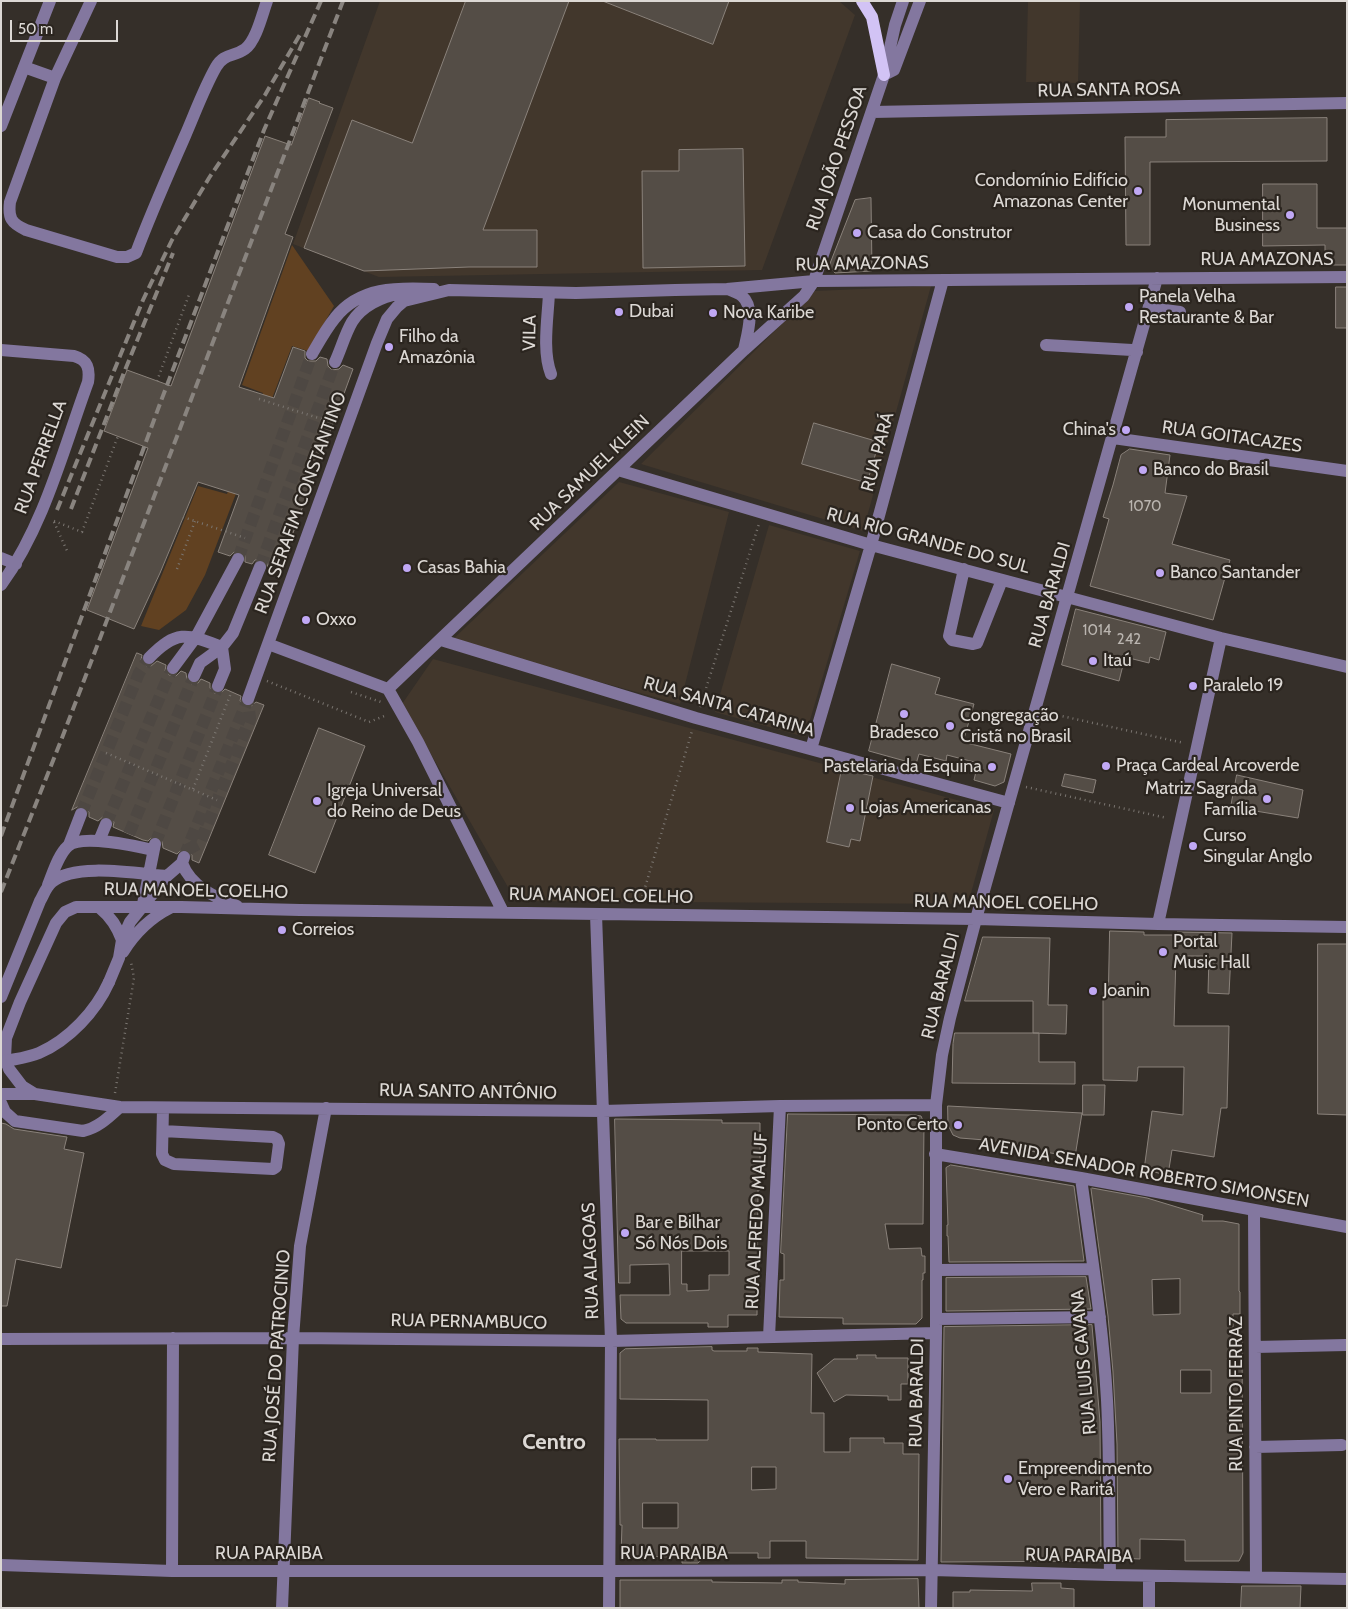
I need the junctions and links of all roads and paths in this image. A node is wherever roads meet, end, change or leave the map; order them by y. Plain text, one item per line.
1 (50, 1) edge
2 (91, 1) edge
3 (267, 1) edge
4 (862, 1) edge
5 (903, 1) edge
6 (909, 1) edge
7 (920, 1) edge
8 (902, 51) junction
9 (24, 67) junction
10 (884, 75) junction
11 (55, 78) junction
12 (1347, 103) edge
13 (872, 112) junction
14 (1, 126) edge
15 (1347, 277) edge
16 (1157, 278) junction
17 (943, 280) junction
18 (814, 281) junction
19 (727, 289) junction
20 (449, 290) junction
21 (190, 292) dead end
22 (549, 293) junction
23 (380, 295) junction
24 (1149, 308) junction
25 (1180, 312) dead end
26 (387, 320) junction
27 (1046, 345) dead end
28 (1, 350) edge
29 (744, 350) junction
30 (1137, 352) junction
31 (312, 354) tunnel mouth
32 (335, 362) tunnel mouth
33 (551, 374) dead end
34 (157, 381) dead end
35 (259, 399) dead end
36 (331, 423) dead end
37 (118, 436) dead end
38 (1113, 438) junction
39 (618, 470) junction
40 (1347, 471) edge
41 (762, 513) junction
42 (39, 516) junction
43 (183, 517) dead end
44 (54, 521) junction
45 (195, 521) junction
46 (245, 538) dead end
47 (870, 544) junction
48 (68, 553) dead end
49 (1, 558) edge
50 (238, 559) tunnel mouth
51 (16, 564) junction
52 (260, 567) tunnel mouth
53 (177, 569) dead end
54 (964, 570) junction
55 (1002, 580) junction
56 (1, 585) edge
57 (1068, 597) junction
58 (196, 637) junction
59 (1222, 638) junction
60 (441, 640) junction
61 (268, 644) junction
62 (222, 647) junction
63 (149, 658) tunnel mouth
64 (200, 663) junction
65 (1347, 667) edge
66 (173, 668) tunnel mouth
67 (194, 676) tunnel mouth
68 (256, 676) junction
69 (218, 686) tunnel mouth
70 (388, 689) junction
71 (351, 692) dead end
72 (231, 694) dead end
73 (248, 699) tunnel mouth
74 (400, 709) junction
75 (1035, 710) junction
76 (696, 718) junction
77 (1198, 746) junction
78 (811, 748) junction
79 (106, 753) dead end
80 (1014, 784) junction
81 (193, 790) junction
82 (218, 800) dead end
83 (1009, 803) junction
84 (81, 814) tunnel mouth
85 (1181, 822) junction
86 (106, 824) tunnel mouth
87 (99, 841) junction
88 (69, 845) junction
89 (148, 874) junction
90 (168, 876) junction
91 (47, 887) junction
92 (142, 907) junction
93 (172, 907) junction
94 (100, 908) junction
95 (244, 909) junction
96 (503, 912) junction
97 (596, 914) junction
98 (638, 914) junction
99 (976, 919) junction
100 (1158, 924) junction
101 (1347, 927) edge
102 (125, 942) junction
103 (1, 997) edge
104 (1, 1062) edge
105 (1, 1094) edge
106 (35, 1094) junction
107 (1, 1103) edge
108 (936, 1105) junction
109 (780, 1106) junction
110 (117, 1107) junction
111 (163, 1108) junction
112 (326, 1108) junction
113 (603, 1111) junction
114 (163, 1131) junction
115 (935, 1154) junction
116 (1081, 1178) junction
117 (1254, 1211) junction
118 (1347, 1228) edge
119 (1093, 1269) junction
120 (936, 1270) junction
121 (1100, 1317) junction
122 (936, 1320) junction
123 (936, 1333) junction
124 (769, 1337) junction
125 (173, 1338) junction
126 (292, 1338) junction
127 (1, 1339) edge
128 (611, 1341) junction
129 (1346, 1345) edge
130 (1255, 1347) junction
131 (1342, 1445) dead end
132 (1255, 1447) junction
133 (1, 1565) edge
134 (932, 1570) junction
135 (172, 1571) junction
136 (283, 1571) junction
137 (610, 1572) junction
138 (1110, 1575) junction
139 (1149, 1576) junction
140 (1256, 1577) junction
141 (1347, 1579) edge
142 (282, 1608) edge
143 (609, 1608) edge
144 (931, 1608) edge
145 (1149, 1608) edge

1 - 9 street
2 - 11 street
3 - 11 street
4 - 10 main road
5 - 10 street, RUA JOÃO PESSOA
6 - 8 street
7 - 8 street, RUA JOÃO PESSOA
8 - 10 street, RUA JOÃO PESSOA
9 - 11 street
9 - 14 street
10 - 13 street, RUA JOÃO PESSOA
12 - 13 street, RUA SANTA ROSA
13 - 18 street, RUA JOÃO PESSOA
15 - 16 street, RUA AMAZONAS
16 - 17 street, RUA AMAZONAS
16 - 24 street, RUA BARALDI
17 - 18 street, RUA AMAZONAS
17 - 47 street, RUA PARÁ
18 - 19 street, RUA AMAZONAS
18 - 29 street, RUA SAMUEL KLEIN
19 - 22 street, RUA AMAZONAS
19 - 29 street
20 - 22 street, RUA AMAZONAS
20 - 23 street
20 - 26 street, RUA AMAZONAS
21 - 34 path
22 - 33 street, VILA
23 - 26 street
23 - 31 street
23 - 32 street
24 - 25 street
24 - 30 street, RUA BARALDI
26 - 61 street, RUA SERAFIM CONSTANTINO
27 - 30 street
28 - 42 street, RUA PERRELLA
29 - 39 street, RUA SAMUEL KLEIN
30 - 38 street, RUA BARALDI
35 - 36 path
37 - 44 path
38 - 40 street, RUA GOITACAZES
38 - 57 street, RUA BARALDI
39 - 41 street, RUA RIO GRANDE DO SUL
39 - 60 street, RUA SAMUEL KLEIN
41 - 47 street, RUA RIO GRANDE DO SUL
41 - 76 path
42 - 44 path
42 - 51 street, RUA PERRELLA
43 - 45 path
44 - 48 path
45 - 46 path
45 - 53 path
47 - 54 street, RUA RIO GRANDE DO SUL
47 - 78 street, RUA PARÁ
49 - 51 street
50 - 58 street
51 - 56 street, RUA PERRELLA
52 - 62 street
54 - 55 street, RUA RIO GRANDE DO SUL
54 - 55 street
55 - 57 street, RUA RIO GRANDE DO SUL
57 - 59 street, RUA RIO GRANDE DO SUL
57 - 75 street, RUA BARALDI
58 - 62 street
58 - 63 street
58 - 64 street
58 - 66 street
59 - 65 street, RUA RIO GRANDE DO SUL
59 - 77 street
60 - 70 street, RUA SAMUEL KLEIN
60 - 76 street, RUA SANTA CATARINA
61 - 68 street, RUA SERAFIM CONSTANTINO
61 - 70 street
62 - 64 street
62 - 69 street
64 - 67 street
68 - 73 street, RUA SERAFIM CONSTANTINO
68 - 74 path
70 - 74 street
71 - 74 path
72 - 81 path
74 - 96 street
75 - 77 path
75 - 80 street, RUA BARALDI
76 - 78 street, RUA SANTA CATARINA
76 - 98 path
77 - 85 street
78 - 83 street, RUA SANTA CATARINA
79 - 81 path
80 - 83 street, RUA BARALDI
80 - 85 path
81 - 82 path
83 - 99 street, RUA BARALDI
84 - 88 street
85 - 100 street
86 - 87 street
87 - 88 street
87 - 89 street
88 - 91 street
89 - 90 street
89 - 91 street
89 - 92 street
90 - 92 street
90 - 95 street
91 - 103 street
92 - 93 street, RUA MANOEL COELHO
92 - 94 street, RUA MANOEL COELHO
92 - 102 street
93 - 95 street, RUA MANOEL COELHO
93 - 102 street
94 - 102 street
94 - 106 street, RUA MANOEL COELHO
95 - 96 street, RUA MANOEL COELHO
96 - 97 street, RUA MANOEL COELHO
97 - 98 street, RUA MANOEL COELHO
97 - 113 street, RUA ALAGOAS
98 - 99 street, RUA MANOEL COELHO
99 - 100 street, RUA MANOEL COELHO
99 - 108 street, RUA BARALDI
100 - 101 street, RUA MANOEL COELHO
102 - 104 street, bridge
102 - 110 path
105 - 106 street, RUA SANTO ANTÔNIO
106 - 110 street, RUA SANTO ANTÔNIO
107 - 110 street
108 - 109 street, RUA SANTO ANTÔNIO
108 - 115 street, RUA BARALDI
109 - 113 street, RUA SANTO ANTÔNIO
109 - 124 street, RUA ALFREDO MALUF
110 - 111 street, RUA SANTO ANTÔNIO
111 - 112 street, RUA SANTO ANTÔNIO
111 - 114 street
112 - 113 street, RUA SANTO ANTÔNIO
112 - 126 street, RUA JOSÉ DO PATROCINIO
113 - 128 street, RUA ALAGOAS
114 - 114 street
115 - 116 street, AVENIDA SENADOR ROBERTO SIMONSEN
115 - 120 street, RUA BARALDI
116 - 117 street, AVENIDA SENADOR ROBERTO SIMONSEN
116 - 119 street, RUA LUIS CAVANA
117 - 118 street, AVENIDA SENADOR ROBERTO SIMONSEN
117 - 130 street, RUA PINTO FERRAZ
119 - 120 street
119 - 121 street, RUA LUIS CAVANA
120 - 122 street, RUA BARALDI
121 - 122 street
121 - 138 street, RUA LUIS CAVANA
122 - 123 street, RUA BARALDI
123 - 124 street, RUA PERNAMBUCO
123 - 134 street, RUA BARALDI
124 - 128 street, RUA PERNAMBUCO
125 - 126 street, RUA PERNAMBUCO
125 - 127 street, RUA PERNAMBUCO
125 - 135 street
126 - 128 street, RUA PERNAMBUCO
126 - 136 street, RUA JOSÉ DO PATROCINIO
128 - 137 street, RUA ALAGOAS
129 - 130 street
130 - 132 street, RUA PINTO FERRAZ
131 - 132 street
132 - 140 street, RUA PINTO FERRAZ
133 - 135 street, RUA PARAIBA
134 - 137 street, RUA PARAIBA
134 - 138 street, RUA PARAIBA
134 - 144 street, RUA BARALDI
135 - 136 street, RUA PARAIBA
136 - 137 street, RUA PARAIBA
136 - 142 street, RUA JOSÉ DO PATROCINIO
137 - 143 street, RUA ALAGOAS
138 - 139 street, RUA PARAIBA
139 - 140 street, RUA PARAIBA
139 - 145 street
140 - 141 street, RUA PARAIBA

